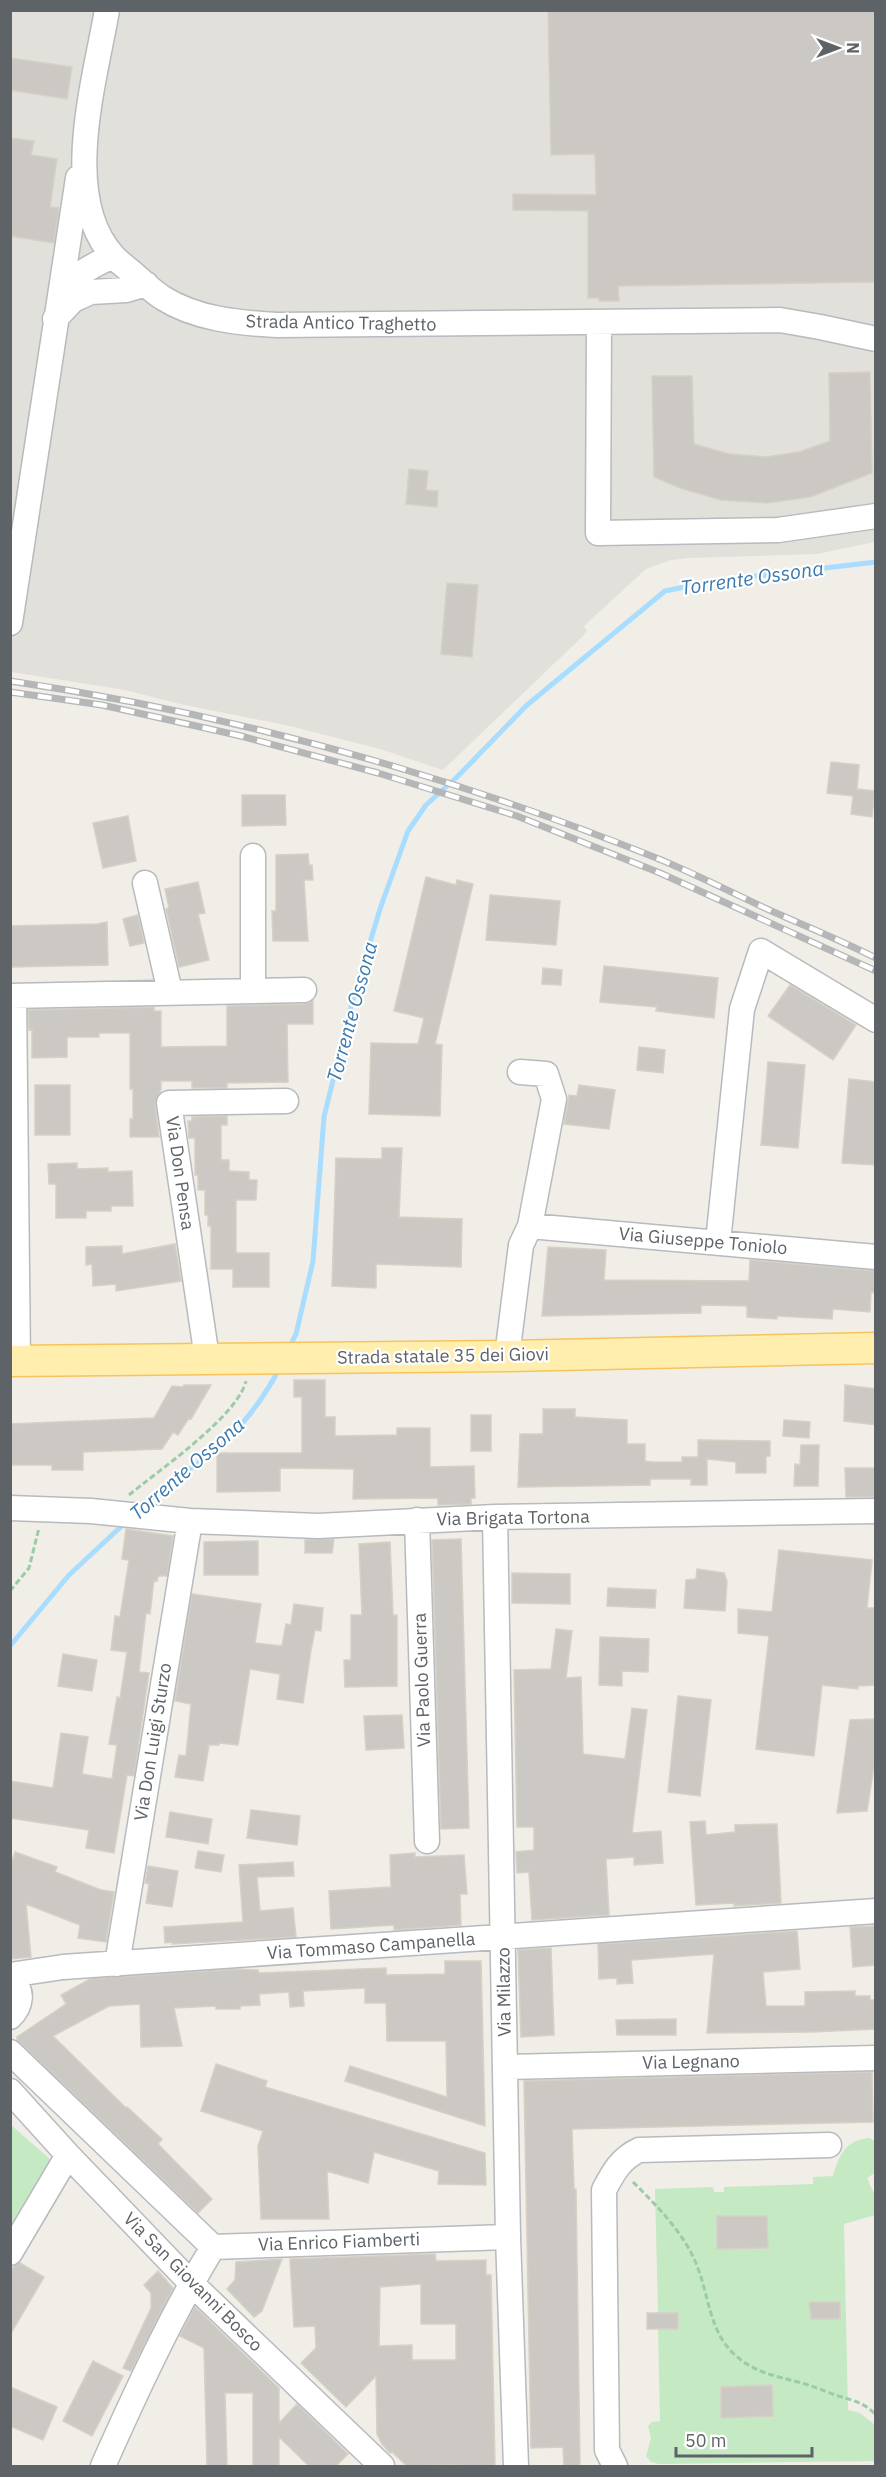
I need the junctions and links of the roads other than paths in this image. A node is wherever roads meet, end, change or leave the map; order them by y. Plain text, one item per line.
1 (107, 10) edge
2 (84, 143) junction
3 (113, 256) junction
4 (146, 284) junction
5 (55, 319) junction
6 (599, 324) junction
7 (874, 339) edge
8 (876, 516) edge
9 (10, 623) edge
10 (253, 856) dead end
11 (145, 883) dead end
12 (304, 990) dead end
13 (253, 991) junction
14 (170, 992) junction
15 (12, 996) edge
16 (876, 1020) edge
17 (520, 1071) dead end
18 (286, 1101) dead end
19 (14, 1147) edge
20 (530, 1226) junction
21 (718, 1242) junction
22 (876, 1257) edge
23 (876, 1348) edge
24 (507, 1356) junction
25 (207, 1358) junction
26 (14, 1361) edge
27 (10, 1508) edge
28 (876, 1511) edge
29 (495, 1517) junction
30 (417, 1520) junction
31 (190, 1521) junction
32 (427, 1841) dead end
33 (876, 1911) edge
34 (503, 1937) junction
35 (117, 1964) junction
36 (10, 1975) edge
37 (10, 1980) edge
38 (11, 2019) edge
39 (10, 2052) edge
40 (876, 2058) edge
41 (506, 2067) junction
42 (10, 2091) edge
43 (829, 2145) dead end
44 (68, 2155) junction
45 (508, 2237) junction
46 (213, 2247) junction
47 (10, 2253) edge
48 (191, 2283) junction
49 (104, 2466) edge
50 (382, 2466) edge
51 (516, 2466) edge
52 (615, 2466) edge

1 - 2 street, Strada Antico Traghetto
2 - 3 street, Strada Antico Traghetto
2 - 5 street, Strada Antico Traghetto
3 - 4 street, Strada Antico Traghetto
3 - 5 street
4 - 5 street
4 - 6 street, Strada Antico Traghetto
5 - 9 street, Strada Antico Traghetto
6 - 7 street, Strada Antico Traghetto
6 - 8 street
10 - 13 street
11 - 14 street
12 - 13 street
13 - 14 street
14 - 15 street
15 - 19 street
16 - 21 street
17 - 20 street
18 - 25 street, Via Don Pensa
19 - 26 street
20 - 21 street, Via Giuseppe Toniolo
20 - 24 street
21 - 22 street, Via Giuseppe Toniolo
23 - 24 main road, Strada statale 35 dei Giovi
24 - 25 main road, Strada statale 35 dei Giovi
25 - 26 main road, Strada statale 35 dei Giovi
27 - 31 street, Via Brigata Tortona
28 - 29 street, Via Brigata Tortona
29 - 30 street, Via Brigata Tortona
29 - 34 street, Via Milazzo
30 - 31 street, Via Brigata Tortona
30 - 32 street, Via Paolo Guerra
31 - 35 street, Via Don Luigi Sturzo
33 - 34 street, Via Tommaso Campanella
34 - 35 street, Via Tommaso Campanella
34 - 41 street, Via Milazzo
35 - 36 street, Via Tommaso Campanella
37 - 38 street
39 - 46 street, Via San Giovanni Bosco
40 - 41 street, Via Legnano
41 - 45 street, Via Milazzo
42 - 44 street, Via San Giovanni Bosco
43 - 52 street
44 - 47 street
44 - 48 street, Via San Giovanni Bosco
45 - 46 street, Via Enrico Fiamberti
45 - 51 street, Via Milazzo
46 - 48 street
48 - 49 street
48 - 50 street, Via San Giovanni Bosco

